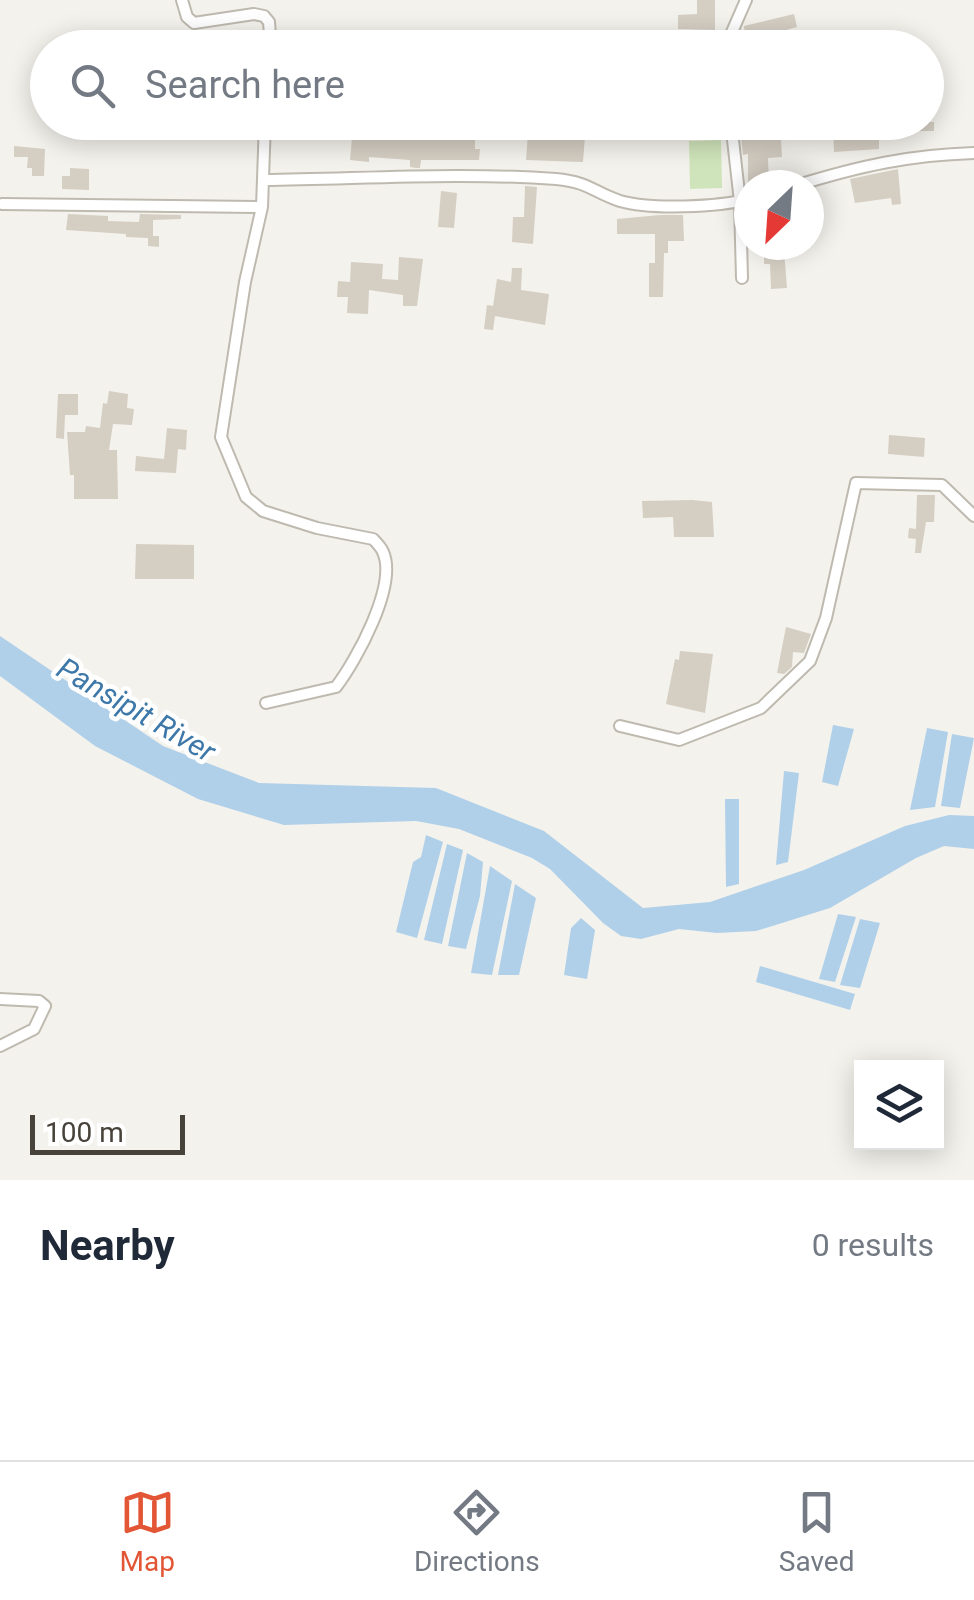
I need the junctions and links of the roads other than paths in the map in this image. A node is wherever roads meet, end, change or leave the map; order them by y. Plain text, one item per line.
1 (182, 0) edge
2 (746, 0) edge
3 (269, 30) edge
4 (733, 30) edge
5 (265, 140) edge
6 (734, 140) edge
7 (974, 153) edge
8 (739, 170) edge
9 (824, 177) edge
10 (264, 180) junction
11 (2, 204) edge
12 (734, 204) edge
13 (262, 207) junction
14 (742, 260) edge
15 (742, 278) dead end
16 (974, 516) edge
17 (266, 703) dead end
18 (620, 726) dead end
19 (0, 999) edge
20 (0, 1046) edge

1 - 3 street
2 - 4 street
5 - 10 street
6 - 8 street
7 - 9 street
10 - 12 street
10 - 13 street
11 - 13 street
13 - 17 street
14 - 15 street
16 - 18 street
19 - 20 street

